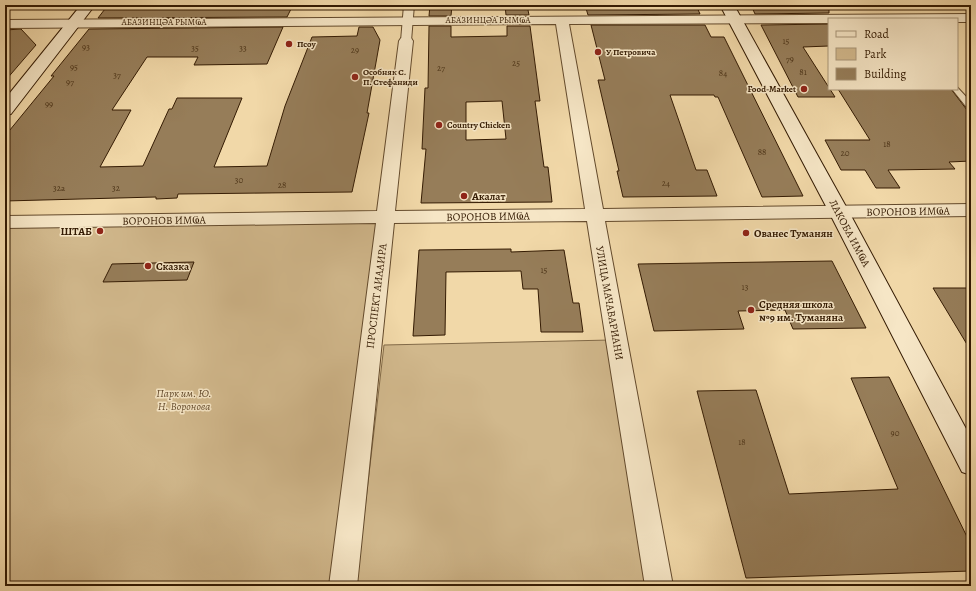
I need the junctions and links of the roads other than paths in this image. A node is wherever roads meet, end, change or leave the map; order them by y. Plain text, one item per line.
1 (88, 5) edge
2 (409, 5) edge
3 (731, 12) edge
4 (873, 18) edge
5 (958, 18) edge
6 (971, 18) edge
7 (562, 20) junction
8 (407, 21) junction
9 (74, 23) junction
10 (5, 24) edge
11 (406, 41) joint
12 (957, 90) edge
13 (971, 106) edge
14 (5, 110) edge
15 (971, 210) edge
16 (839, 212) junction
17 (595, 215) junction
18 (385, 218) junction
19 (5, 222) edge
20 (971, 463) edge
21 (343, 586) edge
22 (659, 586) edge

1 - 9 main road
2 - 8 street, ПРОСПЕКТ АИААИРА
3 - 4 street, АБАЗИНЦӘА РЫМҨА
3 - 7 street, АБАЗИНЦӘА РЫМҨА
3 - 16 main road, ЛАКОБА ИМҨА
5 - 6 street, АБАЗИНЦӘА РЫМҨА
7 - 8 street, АБАЗИНЦӘА РЫМҨА
7 - 17 street, УЛИЦА МАЧАВАРИАНИ
8 - 9 street, АБАЗИНЦӘА РЫМҨА
8 - 11 street, ПРОСПЕКТ АИААИРА
9 - 10 street, АБАЗИНЦӘА РЫМҨА
9 - 14 main road
11 - 18 street, ПРОСПЕКТ АИААИРА
12 - 13 lane
15 - 16 street, ВОРОНОВ ИМҨА
16 - 17 street, ВОРОНОВ ИМҨА
16 - 20 main road, ЛАКОБА ИМҨА
17 - 18 street, ВОРОНОВ ИМҨА
17 - 22 street, УЛИЦА МАЧАВАРИАНИ
18 - 19 street, ВОРОНОВ ИМҨА
18 - 21 street, ПРОСПЕКТ АИААИРА

